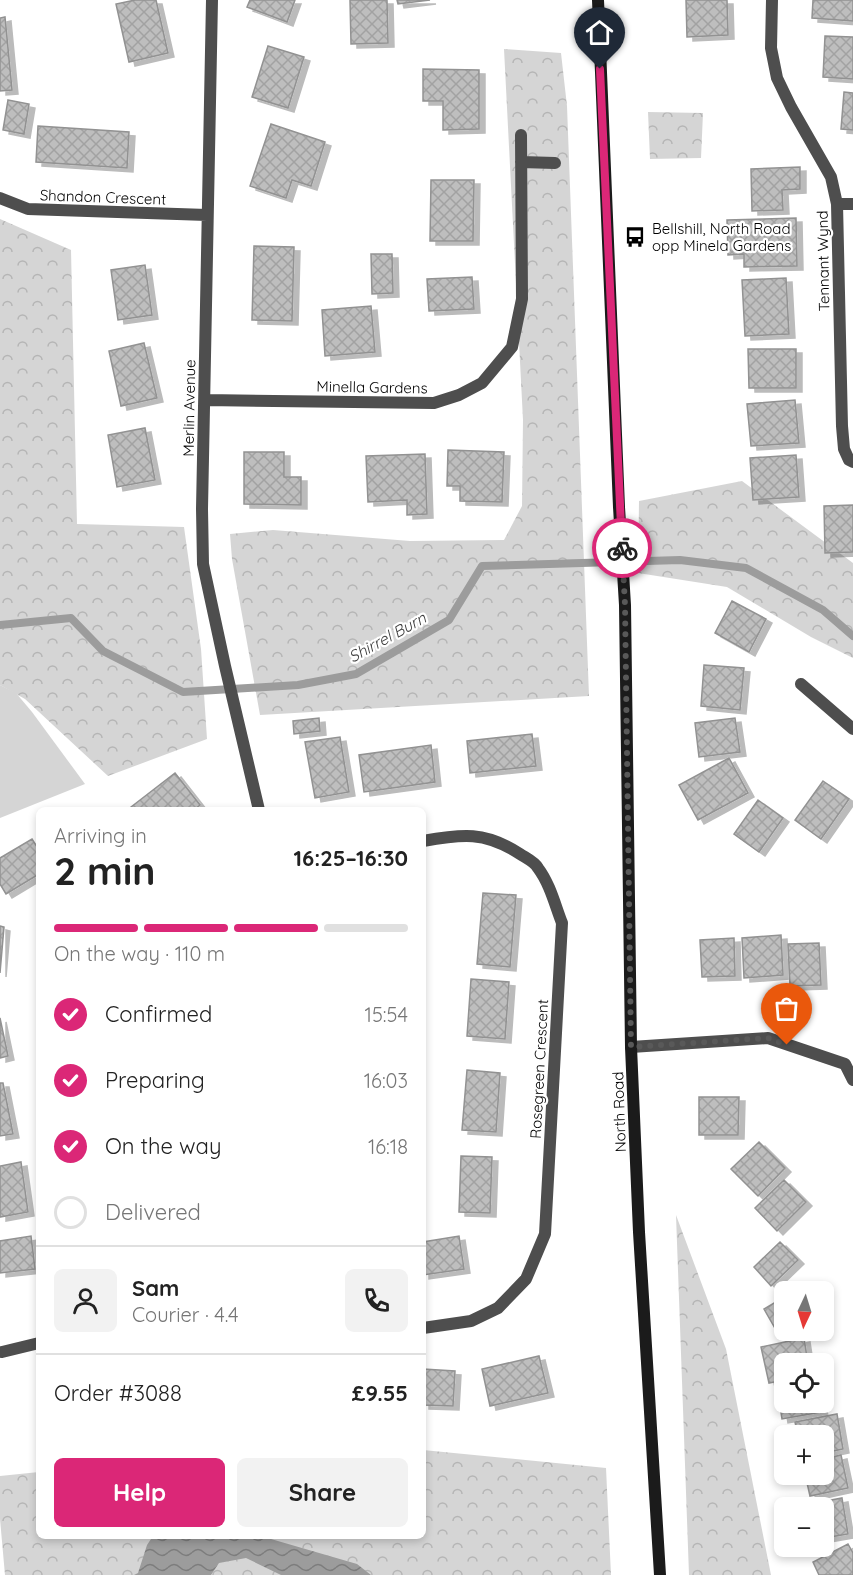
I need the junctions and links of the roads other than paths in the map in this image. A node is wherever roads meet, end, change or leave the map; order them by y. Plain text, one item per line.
1 (212, 0) edge
2 (598, 0) edge
3 (772, 0) edge
4 (521, 135) dead end
5 (521, 162) junction
6 (555, 163) dead end
7 (0, 198) edge
8 (837, 204) junction
9 (853, 204) edge
10 (207, 215) junction
11 (205, 400) junction
12 (853, 462) edge
13 (801, 684) dead end
14 (853, 729) edge
15 (258, 807) edge
16 (426, 840) edge
17 (631, 1047) junction
18 (849, 1063) edge
19 (853, 1080) edge
20 (426, 1328) edge
21 (36, 1344) edge
22 (2, 1352) dead end
23 (660, 1575) edge

1 - 10 street, Merlin Avenue
2 - 17 main road, North Road
3 - 8 street, Tennant Wynd
4 - 5 street, Minella Gardens
5 - 6 street
5 - 11 street, Minella Gardens
7 - 10 street, Shandon Crescent
8 - 9 street
8 - 12 street, Tennant Wynd
10 - 11 street, Merlin Avenue
11 - 15 street, Merlin Avenue
13 - 14 street
16 - 20 street, Rosegreen Crescent
17 - 18 street
17 - 23 main road, North Road
18 - 19 street
21 - 22 street

